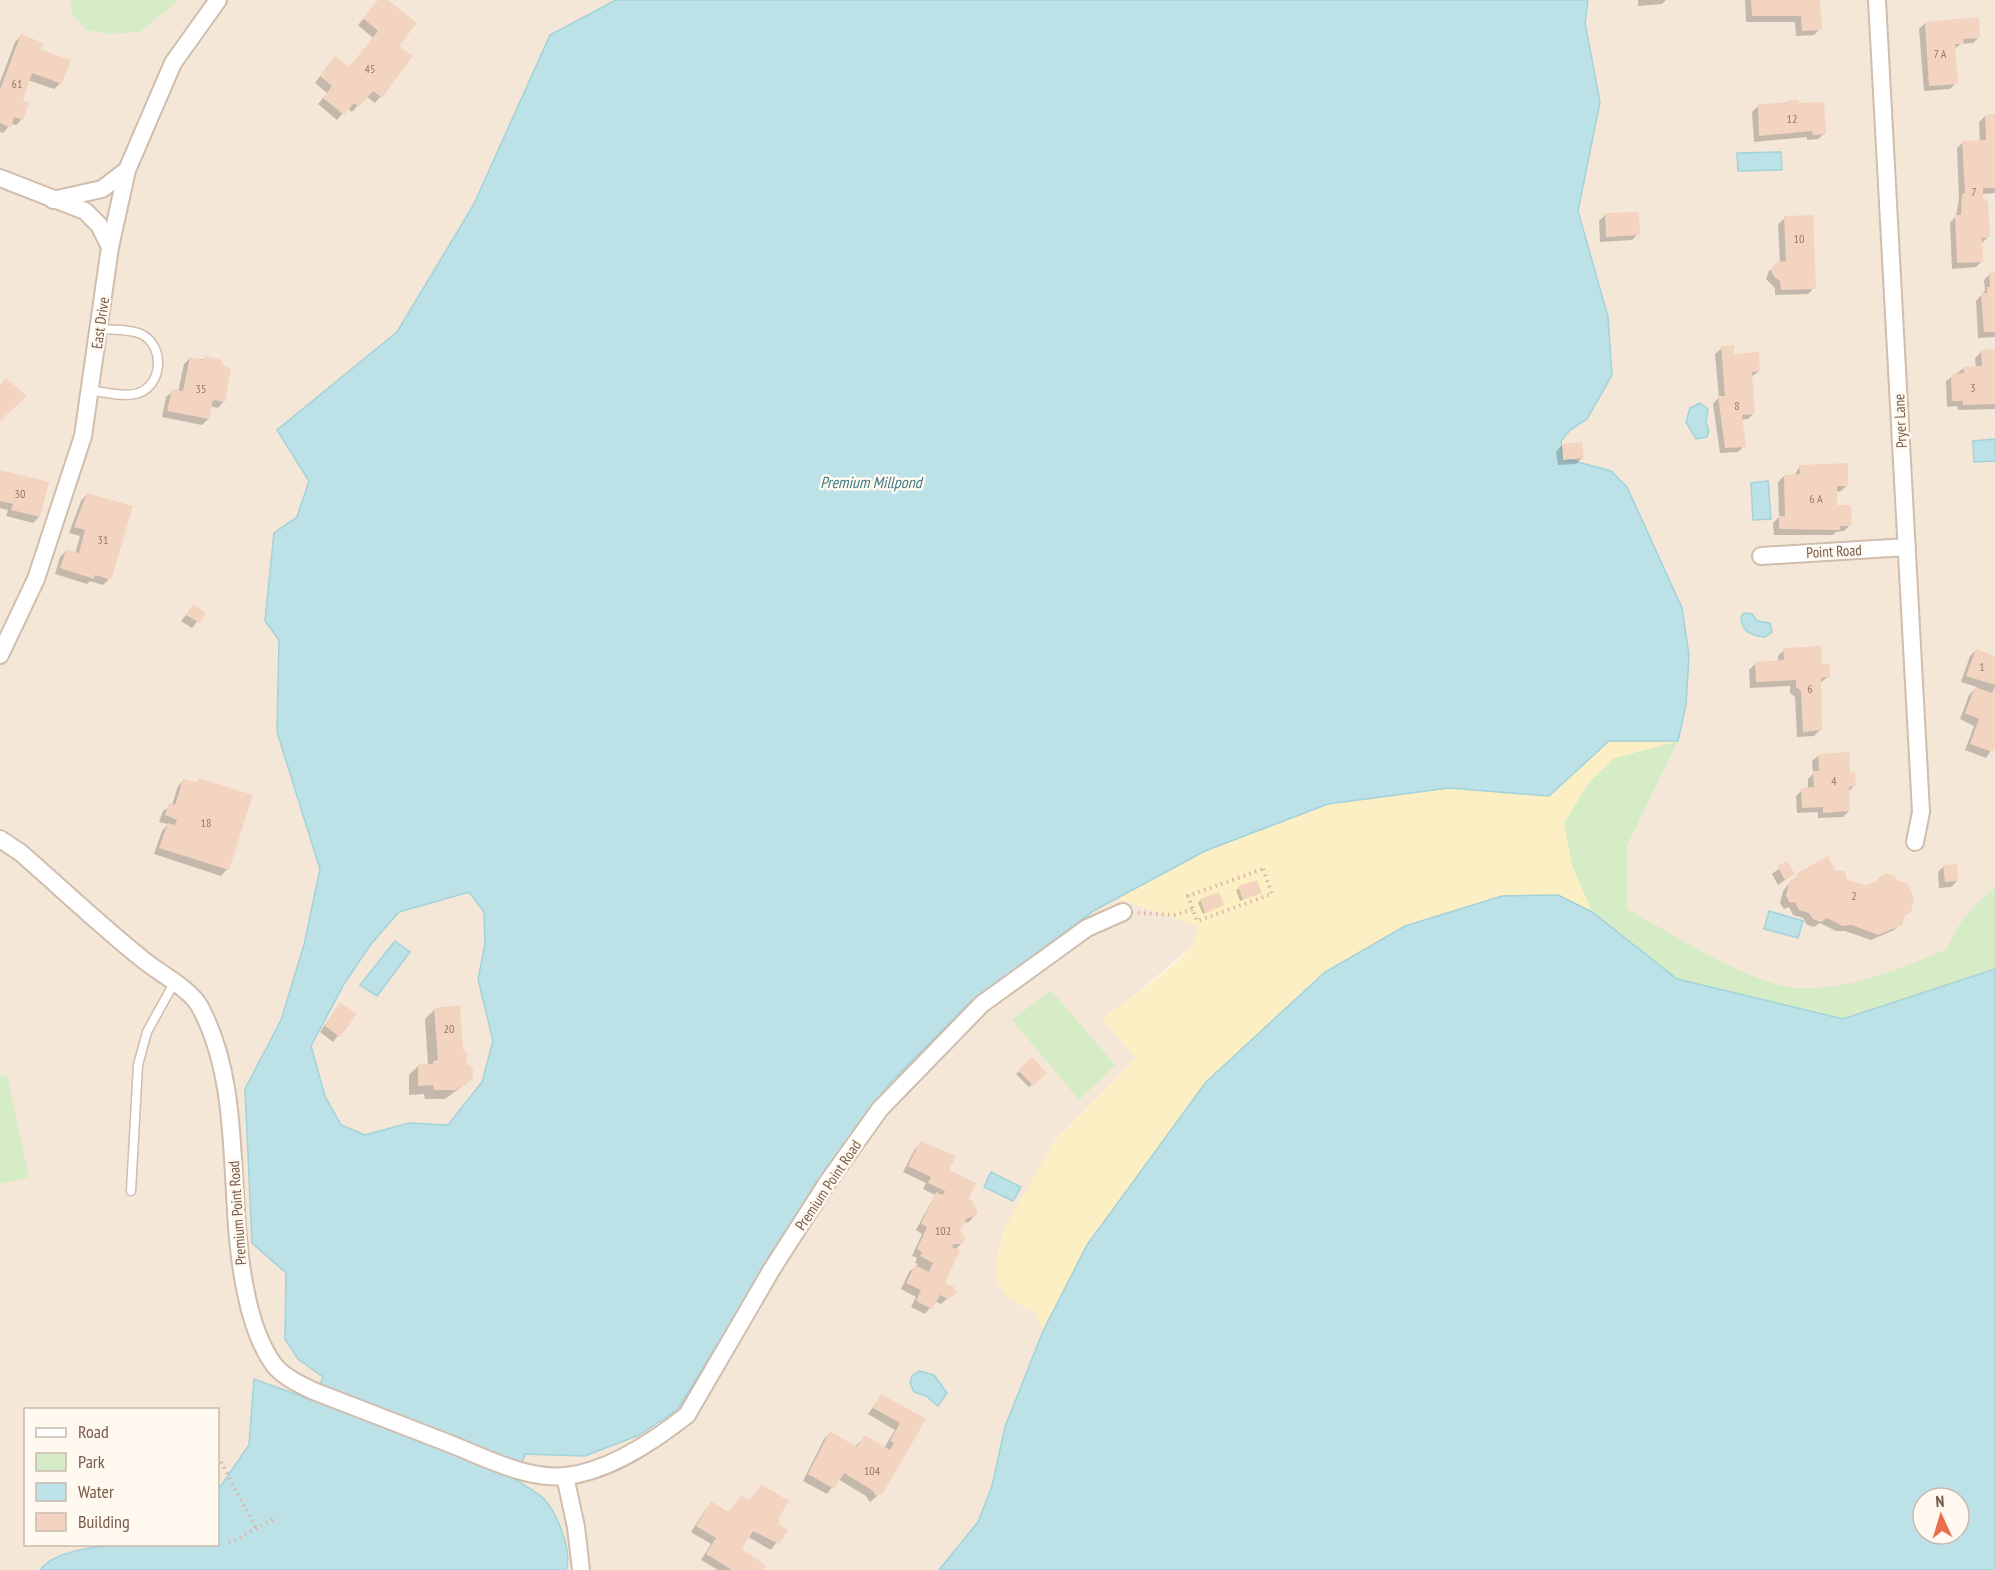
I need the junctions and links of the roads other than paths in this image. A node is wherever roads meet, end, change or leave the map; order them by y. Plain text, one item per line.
1 (218, 0) edge
2 (1877, 0) edge
3 (127, 170) junction
4 (0, 178) edge
5 (53, 200) junction
6 (110, 247) junction
7 (100, 329) junction
8 (89, 390) junction
9 (1907, 547) junction
10 (1761, 556) dead end
11 (0, 655) edge
12 (0, 839) edge
13 (1915, 842) dead end
14 (1124, 912) road end
15 (174, 983) junction
16 (131, 1191) dead end
17 (565, 1476) junction
18 (581, 1570) edge

1 - 3 street, East Drive
2 - 9 street, Pryer Lane
3 - 5 street
3 - 6 street, East Drive
4 - 5 street
5 - 6 street
6 - 7 street, East Drive
7 - 8 street, East Drive
7 - 8 lane
8 - 11 street, East Drive
9 - 10 street, Point Road
9 - 13 street, Pryer Lane
12 - 15 street, Premium Point Road
14 - 17 street, Premium Point Road
15 - 16 lane
15 - 17 street, Premium Point Road
17 - 18 street

